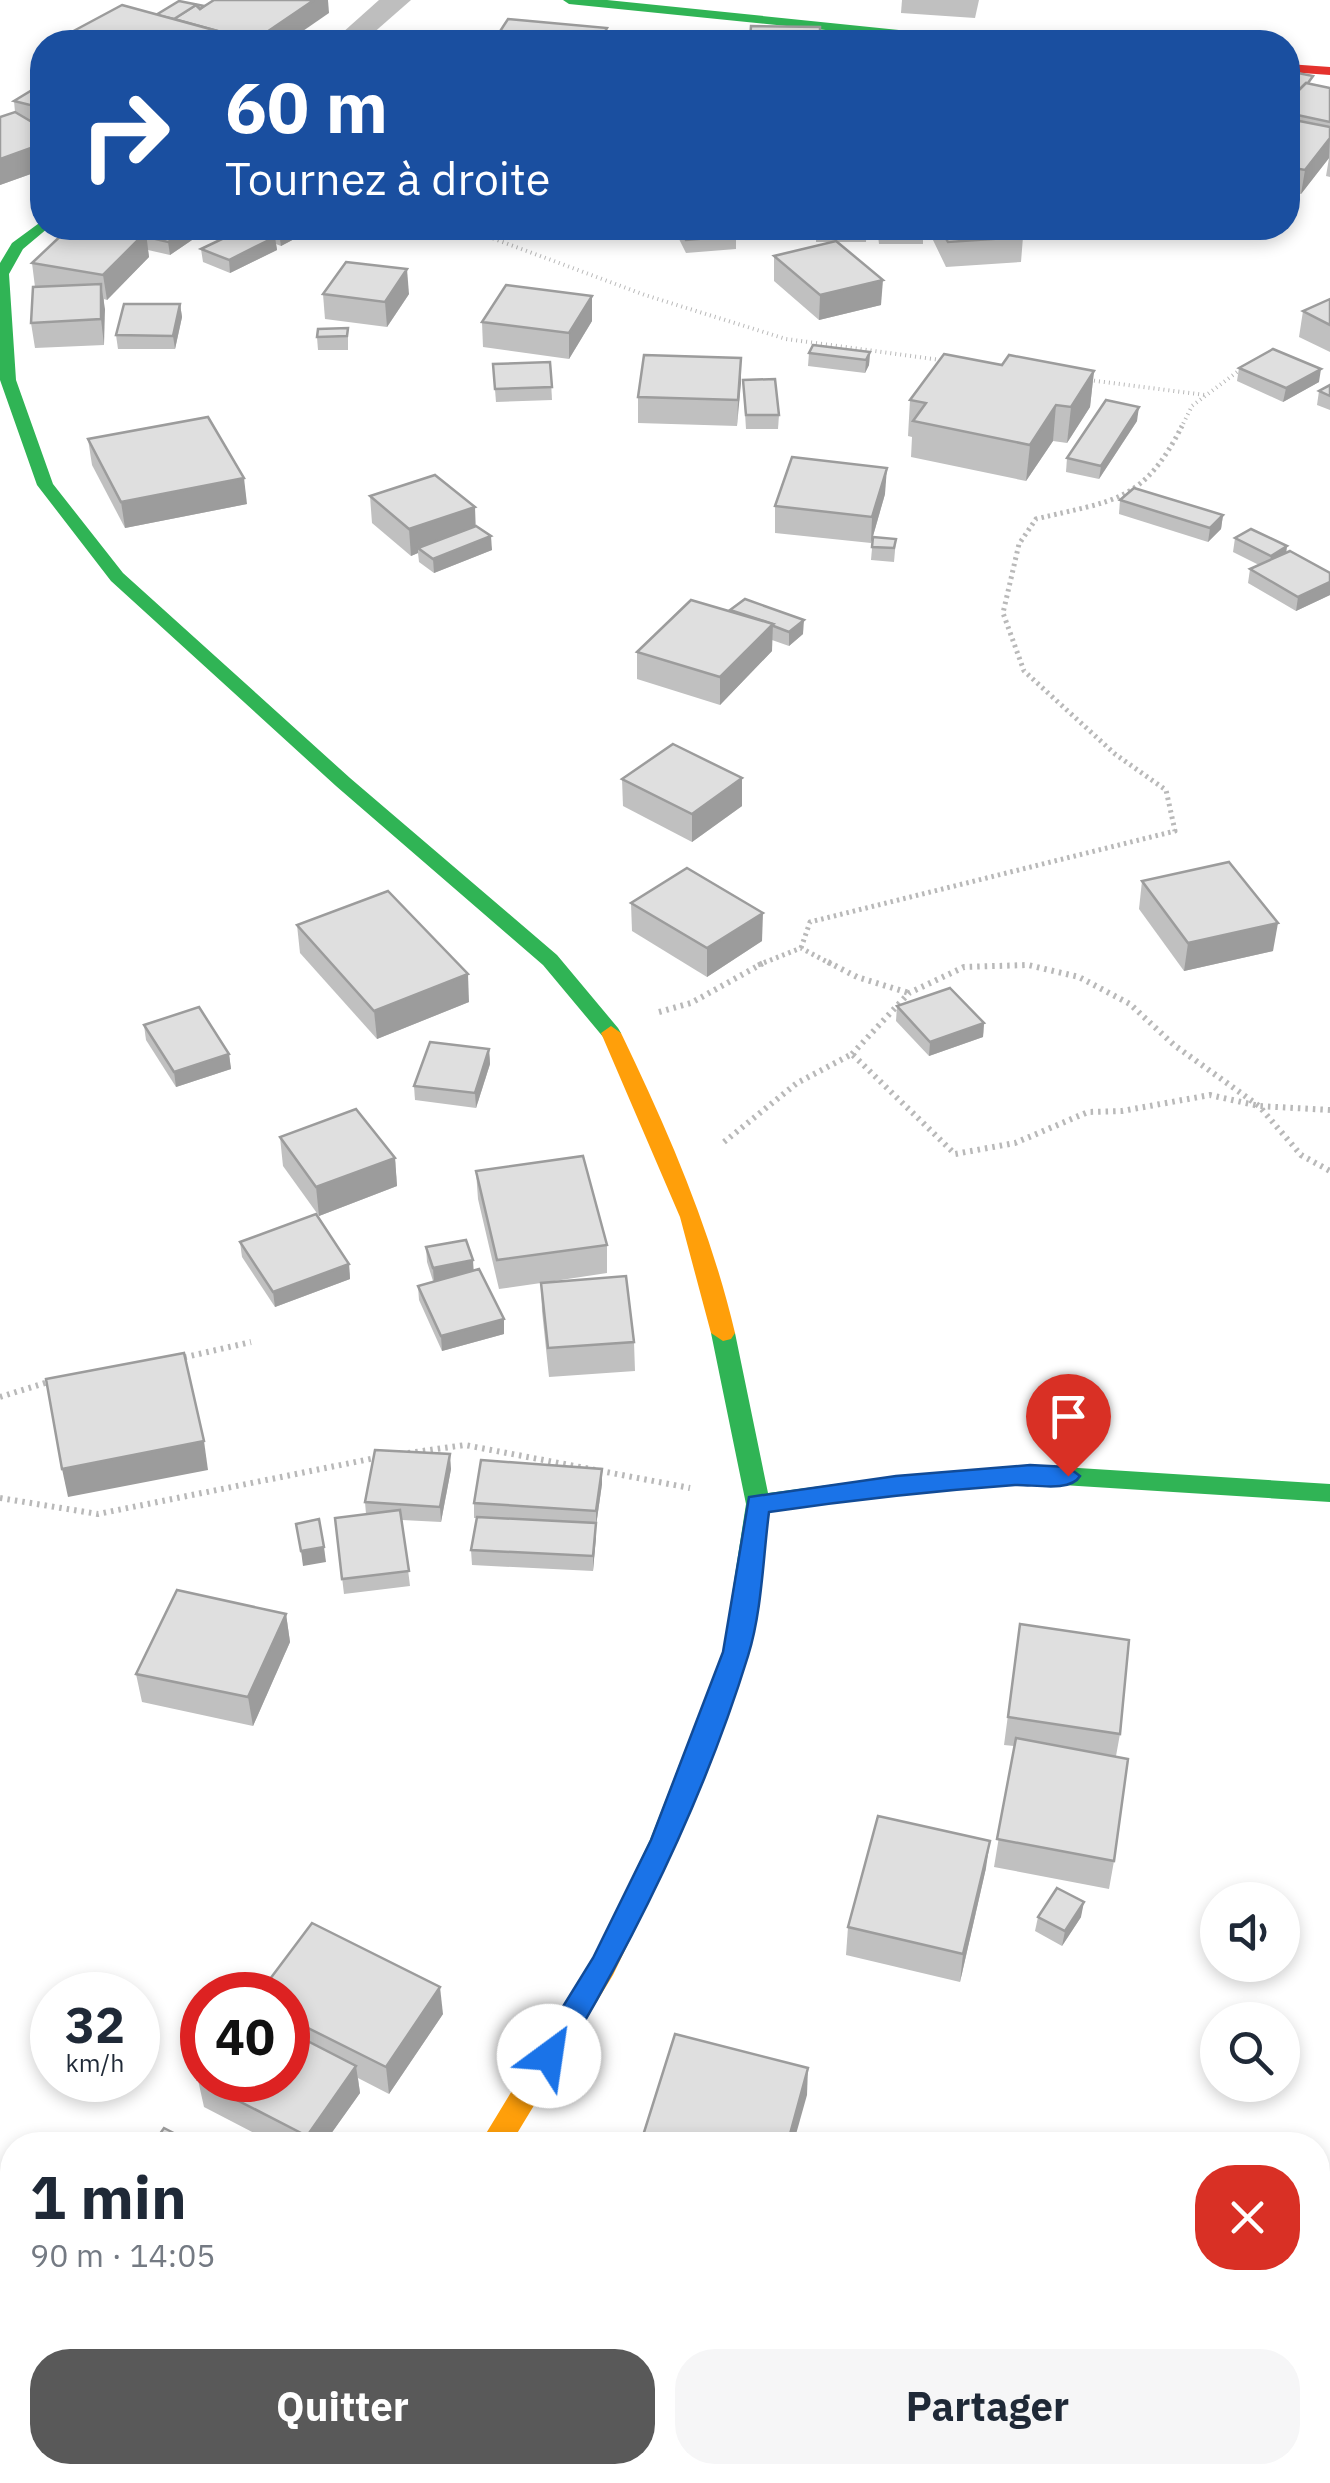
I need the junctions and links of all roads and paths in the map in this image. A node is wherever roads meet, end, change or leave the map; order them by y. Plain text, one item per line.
1 (398, 0) edge
2 (570, 0) edge
3 (643, 4) edge
4 (361, 30) edge
5 (872, 30) edge
6 (1300, 69) edge
7 (1330, 71) edge
8 (30, 235) edge
9 (497, 240) edge
10 (962, 363) edge
11 (1237, 372) edge
12 (1076, 378) edge
13 (1206, 395) junction
14 (801, 948) junction
15 (909, 993) junction
16 (609, 1028) junction
17 (852, 1054) junction
18 (1259, 1106) junction
19 (1330, 1110) edge
20 (674, 1167) junction
21 (1330, 1171) edge
22 (252, 1342) dead end
23 (170, 1360) edge
24 (54, 1380) edge
25 (0, 1397) edge
26 (1330, 1493) edge
27 (0, 1498) edge
28 (758, 1504) junction
29 (502, 2132) edge

1 - 4 street
2 - 3 street
3 - 5 street
6 - 7 street
8 - 16 street
9 - 10 path
11 - 13 path
12 - 13 path
13 - 14 path
14 - 15 path
14 - 16 path
15 - 17 path
15 - 18 path
16 - 20 street
17 - 18 path
17 - 20 path
18 - 19 path
18 - 21 path
20 - 28 street
22 - 23 path
24 - 25 path
26 - 28 street
27 - 28 path
28 - 29 street

